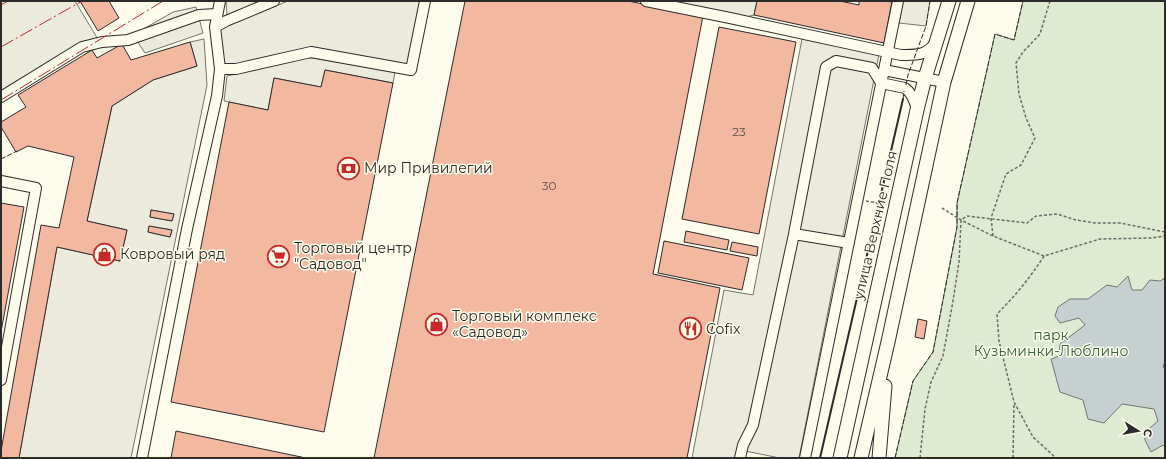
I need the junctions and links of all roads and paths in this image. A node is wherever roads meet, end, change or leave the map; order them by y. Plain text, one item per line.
1 (211, 1) edge
2 (220, 1) edge
3 (274, 1) edge
4 (425, 1) edge
5 (646, 1) edge
6 (898, 1) edge
7 (949, 1) edge
8 (968, 1) edge
9 (1050, 1) edge
10 (691, 5) edge
11 (217, 14) junction
12 (243, 14) junction
13 (215, 27) junction
14 (938, 41) junction
15 (888, 52) junction
16 (220, 69) junction
17 (884, 70) junction
18 (925, 78) junction
19 (944, 82) junction
20 (881, 83) junction
21 (1, 97) edge
22 (917, 110) junction
23 (1, 181) edge
24 (857, 200) junction
25 (884, 204) dead end
26 (942, 208) dead end
27 (991, 218) junction
28 (960, 220) junction
29 (1165, 232) edge
30 (794, 234) junction
31 (993, 236) junction
32 (1165, 236) edge
33 (849, 243) junction
34 (1044, 256) junction
35 (888, 342) junction
36 (1, 380) edge
37 (1014, 402) junction
38 (142, 458) edge
39 (740, 458) edge
40 (805, 458) edge
41 (840, 458) edge
42 (861, 458) edge
43 (879, 458) edge
44 (920, 458) edge
45 (1013, 458) edge
46 (1056, 458) edge

1 - 11 street
2 - 11 street
2 - 12 street
3 - 12 street
4 - 16 street
5 - 10 street
6 - 15 street
7 - 14 main road, улица Верхние Поля
8 - 19 main road
9 - 27 path
10 - 15 street
11 - 13 street
11 - 21 street
12 - 13 street
13 - 16 street
14 - 15 street
14 - 18 main road, улица Верхние Поля
15 - 17 street
16 - 38 street
17 - 18 street
17 - 20 street
18 - 19 street
18 - 22 main road, улица Верхние Поля
19 - 35 main road
20 - 22 street
20 - 24 street
20 - 30 street
22 - 41 main road, улица Верхние Поля
23 - 36 street
24 - 25 path
24 - 33 street
26 - 28 path
27 - 28 path
27 - 29 path
27 - 31 path
28 - 31 path
28 - 44 path
30 - 33 street
30 - 39 street
31 - 34 path
32 - 34 path
33 - 40 street
34 - 37 path
35 - 42 main road
35 - 43 main road
37 - 45 path
37 - 46 path

